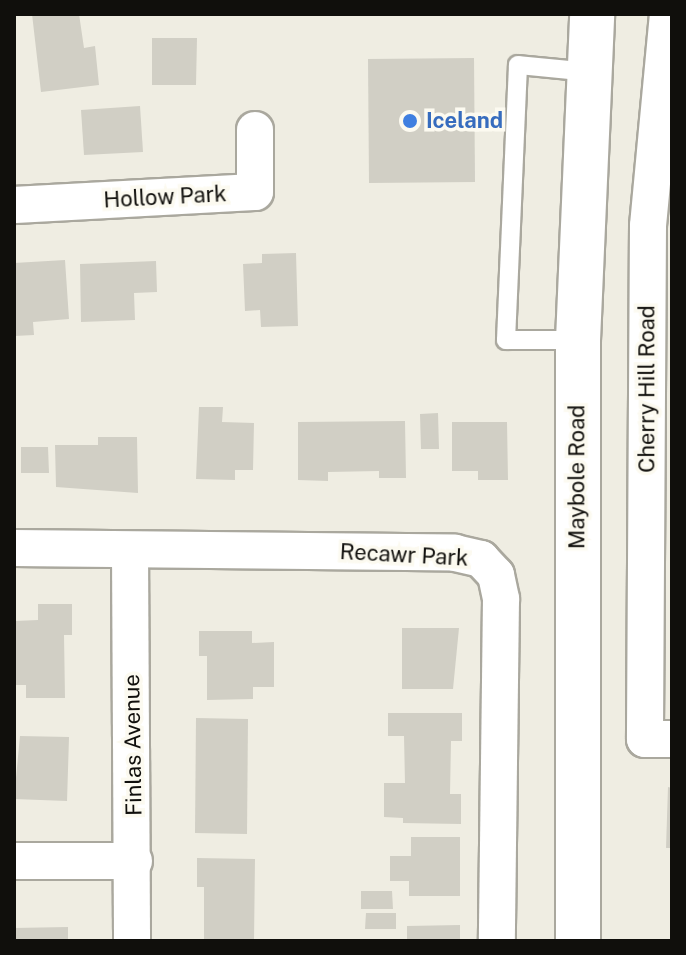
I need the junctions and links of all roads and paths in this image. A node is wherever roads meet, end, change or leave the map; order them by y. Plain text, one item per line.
1 (592, 14) edge
2 (668, 14) edge
3 (589, 72) junction
4 (664, 101) edge
5 (255, 130) dead end
6 (14, 205) edge
7 (578, 340) junction
8 (14, 548) edge
9 (130, 550) junction
10 (672, 739) edge
11 (14, 861) edge
12 (134, 861) junction
13 (132, 941) edge
14 (497, 941) edge
15 (578, 941) edge

1 - 3 main road, Maybole Road
2 - 4 street, Cherry Hill Road
3 - 7 main road, Maybole Road
3 - 7 lane
4 - 10 street, Cherry Hill Road
5 - 6 street, Hollow Park
7 - 15 main road, Maybole Road
8 - 9 street, Recawr Park
9 - 12 street, Finlas Avenue
9 - 14 street, Recawr Park
11 - 12 street
12 - 13 street, Finlas Avenue

